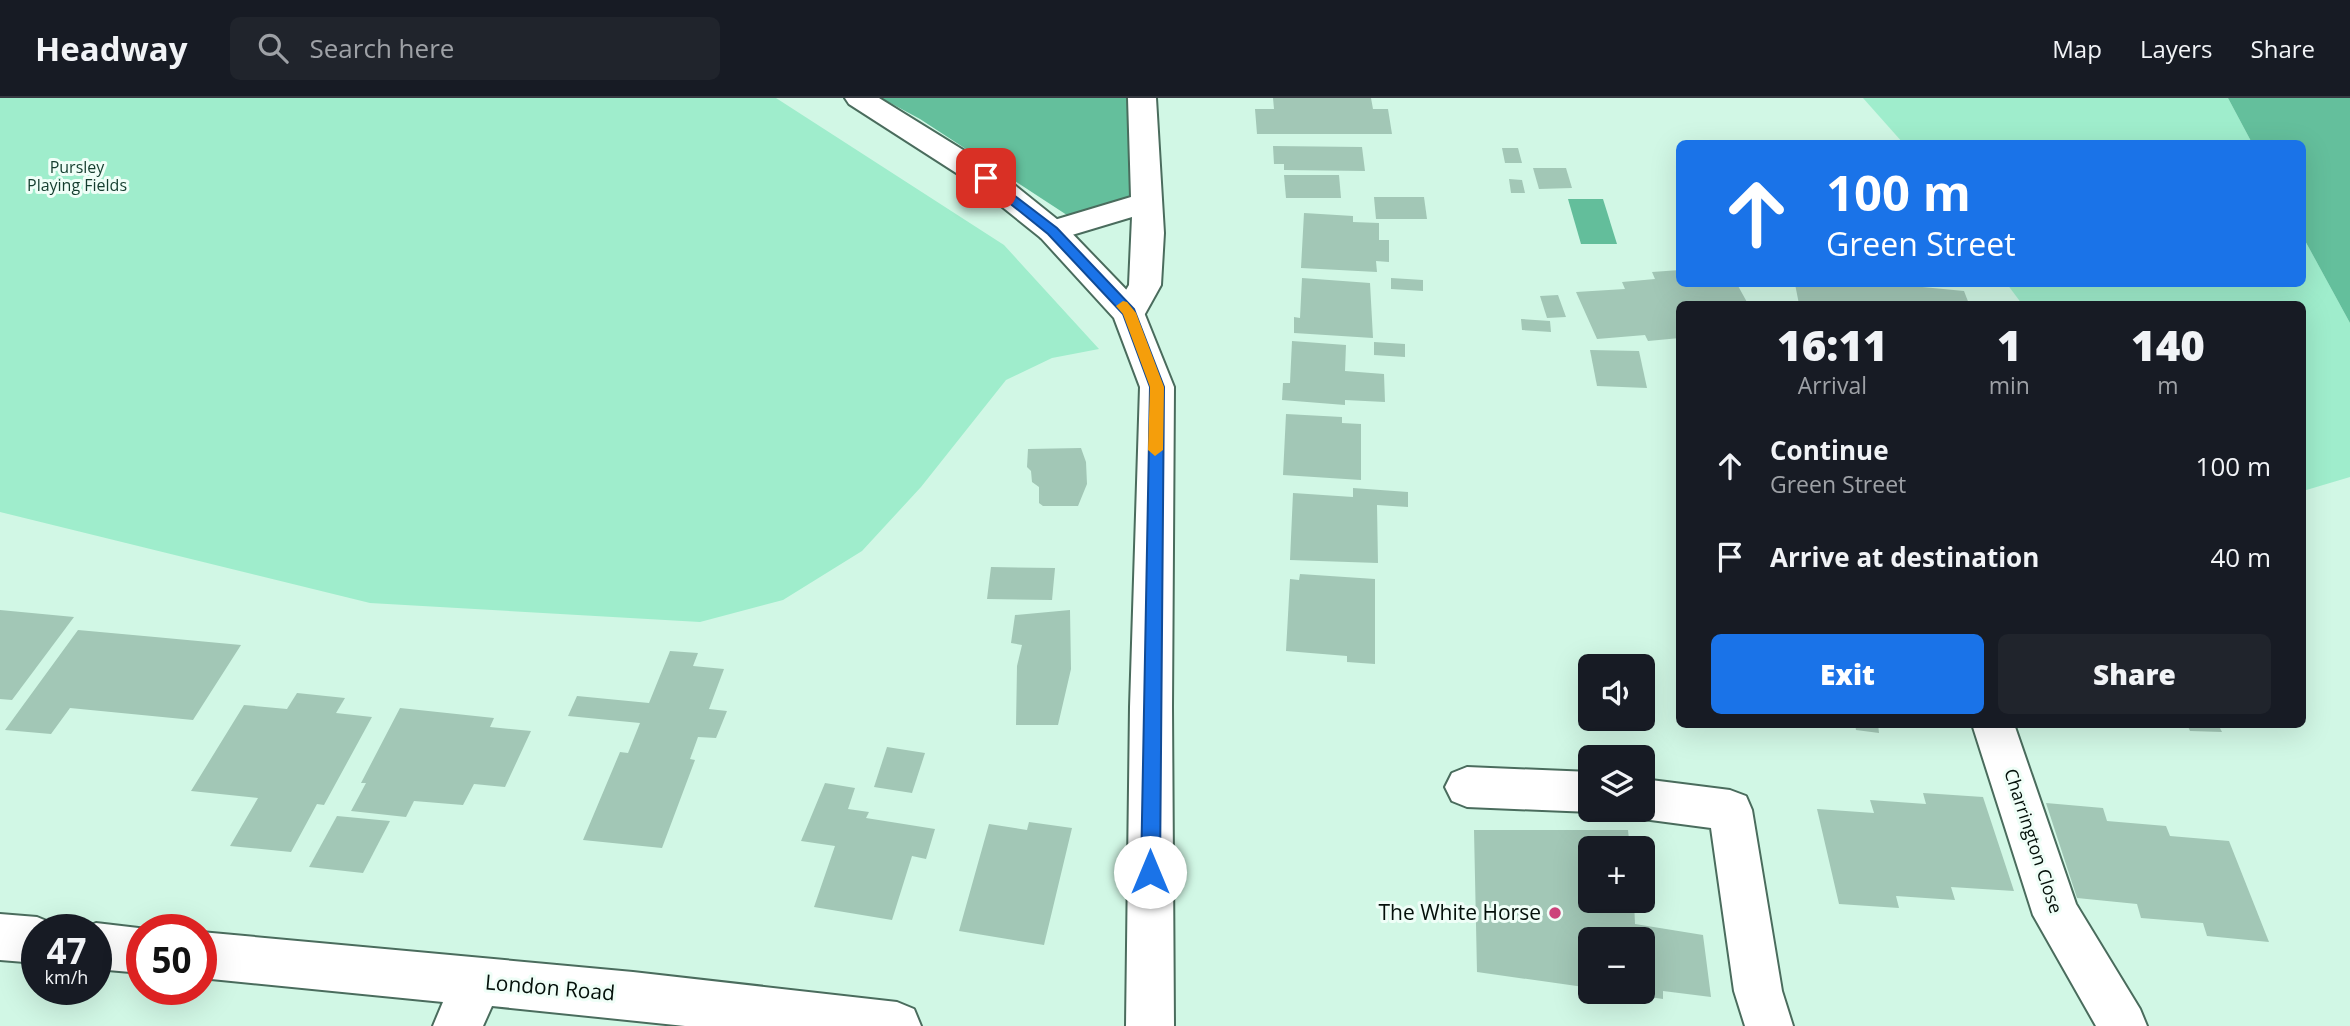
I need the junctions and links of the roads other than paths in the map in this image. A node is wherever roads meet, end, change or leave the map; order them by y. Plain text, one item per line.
1 (859, 98) edge
2 (1142, 98) edge
3 (1147, 202) junction
4 (1052, 231) junction
5 (1129, 313) junction
6 (1994, 728) edge
7 (1467, 787) dead end
8 (1578, 791) edge
9 (1655, 801) edge
10 (0, 937) edge
11 (21, 939) edge
12 (217, 957) edge
13 (480, 982) junction
14 (750, 1018) edge
15 (872, 1025) edge
16 (457, 1026) edge
17 (1150, 1026) edge
18 (1769, 1026) edge
19 (2123, 1026) edge

1 - 4 street
2 - 3 street
3 - 4 street
3 - 5 street
4 - 5 street
5 - 17 street
6 - 19 street, Charrington Close
7 - 8 street
9 - 18 street
10 - 11 street
12 - 13 street, London Road
13 - 14 street, London Road
13 - 16 street
14 - 15 street, London Road

